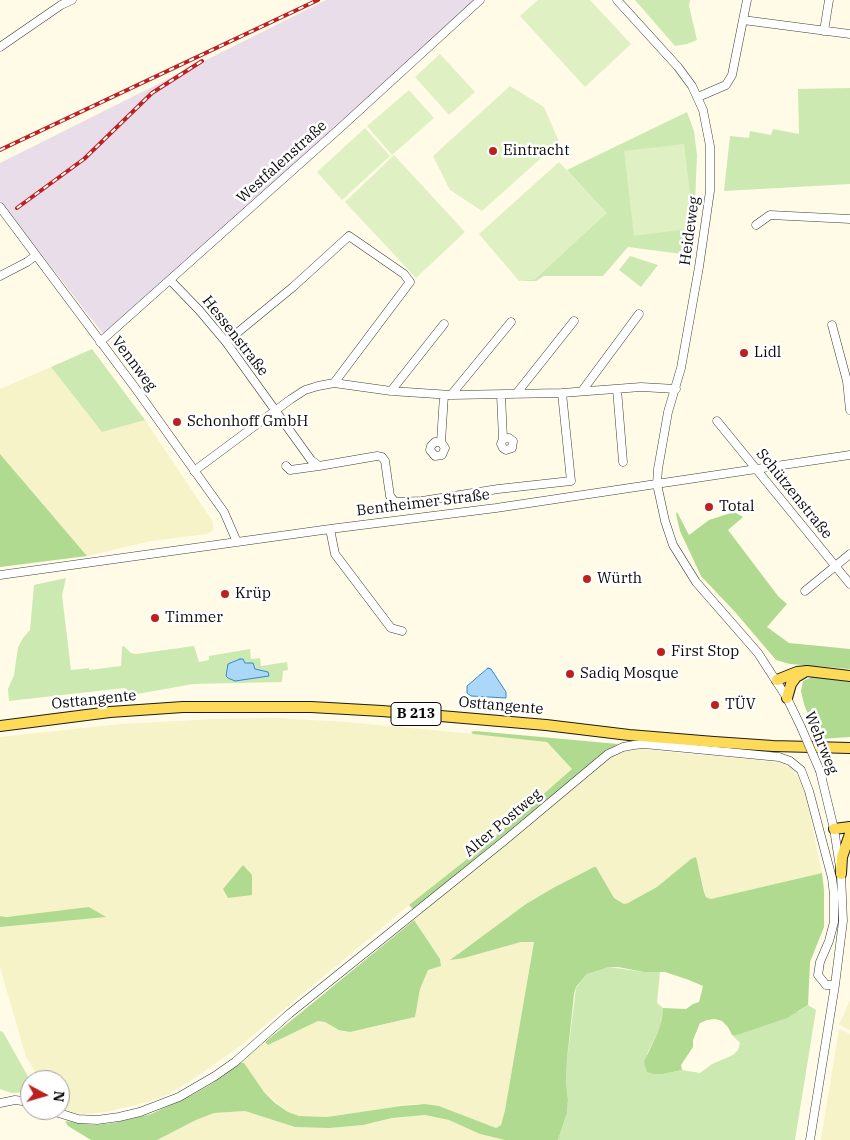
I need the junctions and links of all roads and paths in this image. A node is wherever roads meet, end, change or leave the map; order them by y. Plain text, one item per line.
1 (72, 0) edge
2 (480, 0) edge
3 (617, 0) edge
4 (747, 0) edge
5 (829, 0) edge
6 (63, 2) edge
7 (743, 20) junction
8 (824, 31) junction
9 (850, 34) edge
10 (0, 46) edge
11 (698, 97) junction
12 (0, 208) edge
13 (850, 219) edge
14 (756, 225) dead end
15 (35, 256) junction
16 (0, 276) edge
17 (170, 280) junction
18 (639, 314) dead end
19 (574, 321) dead end
20 (511, 322) dead end
21 (444, 324) dead end
22 (832, 325) dead end
23 (100, 342) junction
24 (226, 342) junction
25 (849, 381) edge
26 (334, 383) junction
27 (618, 388) junction
28 (676, 389) junction
29 (392, 391) junction
30 (582, 391) junction
31 (562, 393) junction
32 (516, 394) junction
33 (448, 395) junction
34 (501, 395) junction
35 (850, 410) edge
36 (276, 411) junction
37 (717, 422) dead end
38 (503, 439) dead end
39 (441, 442) dead end
40 (850, 455) edge
41 (623, 462) dead end
42 (286, 466) dead end
43 (319, 466) junction
44 (755, 469) junction
45 (194, 471) junction
46 (657, 484) junction
47 (330, 529) junction
48 (237, 542) junction
49 (850, 554) edge
50 (836, 566) junction
51 (0, 576) edge
52 (850, 584) edge
53 (805, 591) dead end
54 (402, 631) dead end
55 (807, 671) junction
56 (850, 676) edge
57 (777, 680) junction
58 (788, 698) junction
59 (0, 726) edge
60 (850, 748) edge
61 (850, 827) edge
62 (834, 829) junction
63 (850, 834) edge
64 (841, 874) junction
65 (835, 985) junction
66 (20, 1101) edge
67 (0, 1104) edge
68 (70, 1117) edge
69 (810, 1140) edge

1 - 6 street
2 - 17 street, Westfalenstraße
3 - 11 street, Heideweg
4 - 7 street
5 - 8 street
6 - 10 street
7 - 8 street
7 - 11 street
8 - 9 street
11 - 28 street, Heideweg
12 - 15 street, Vennweg
13 - 14 street
15 - 16 street
15 - 23 street, Vennweg
17 - 23 street, Westfalenstraße
17 - 24 street, Hessenstraße
18 - 30 street
19 - 32 street
20 - 33 street
21 - 29 street
22 - 25 street
23 - 45 street, Vennweg
24 - 26 street
24 - 36 street, Hessenstraße
25 - 35 street
26 - 29 street
26 - 36 street
27 - 28 street
27 - 30 street
27 - 41 street
28 - 46 street, Heideweg
29 - 33 street
30 - 31 street
31 - 32 street
31 - 43 street
32 - 34 street
33 - 34 street
33 - 39 street
34 - 38 street
36 - 43 street, Hessenstraße
36 - 45 street
37 - 44 street, Schützenstraße
40 - 44 street, Bentheimer Straße
42 - 43 street
44 - 46 street, Bentheimer Straße
44 - 50 street, Schützenstraße
45 - 48 street, Vennweg
46 - 47 street, Bentheimer Straße
46 - 57 street, Wehrweg
47 - 48 street, Bentheimer Straße
47 - 54 street
48 - 51 street, Bentheimer Straße
49 - 50 street
50 - 52 street, Schützenstraße
50 - 53 street
55 - 56 main road
55 - 57 main road
55 - 58 main road
57 - 58 street, Wehrweg
58 - 62 street, Wehrweg, bridge
59 - 60 main road, Osttangente / B 213
61 - 62 main road
62 - 64 street, Wehrweg
63 - 64 main road
64 - 65 street, Wehrweg
65 - 68 street, Alter Postweg
65 - 69 street, Wehrweg
66 - 67 street

